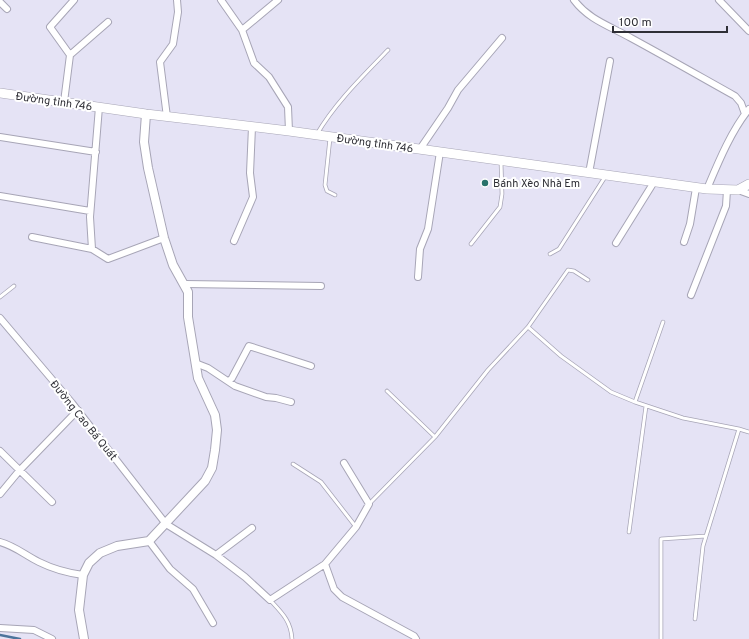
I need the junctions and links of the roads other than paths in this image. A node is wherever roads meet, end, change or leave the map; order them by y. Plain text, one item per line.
1 (74, 0) edge
2 (177, 0) edge
3 (221, 0) edge
4 (278, 0) edge
5 (574, 0) edge
6 (719, 0) edge
7 (0, 2) edge
8 (7, 9) dead end
9 (108, 22) dead end
10 (242, 30) junction
11 (749, 31) edge
12 (502, 38) dead end
13 (388, 50) dead end
14 (70, 55) junction
15 (610, 61) dead end
16 (0, 93) edge
17 (64, 102) junction
18 (99, 107) junction
19 (747, 112) edge
20 (146, 114) junction
21 (166, 117) junction
22 (252, 127) junction
23 (289, 131) junction
24 (316, 135) junction
25 (0, 137) edge
26 (330, 137) junction
27 (420, 150) junction
28 (96, 152) junction
29 (440, 152) junction
30 (501, 161) junction
31 (589, 173) junction
32 (606, 176) junction
33 (654, 182) junction
34 (749, 184) edge
35 (696, 188) junction
36 (707, 189) junction
37 (727, 190) junction
38 (738, 190) junction
39 (749, 194) edge
40 (335, 195) dead end
41 (0, 196) edge
42 (90, 211) junction
43 (32, 237) dead end
44 (164, 238) junction
45 (234, 241) dead end
46 (684, 242) dead end
47 (616, 243) dead end
48 (471, 244) dead end
49 (92, 249) junction
50 (550, 254) dead end
51 (418, 277) dead end
52 (588, 280) dead end
53 (185, 284) junction
54 (14, 286) dead end
55 (321, 286) dead end
56 (691, 295) dead end
57 (0, 297) edge
58 (0, 318) edge
59 (663, 322) dead end
60 (528, 327) junction
61 (196, 363) junction
62 (311, 366) dead end
63 (229, 382) junction
64 (388, 391) dead end
65 (291, 402) dead end
66 (635, 402) junction
67 (646, 406) junction
68 (78, 410) junction
69 (739, 430) junction
70 (749, 432) edge
71 (435, 437) junction
72 (0, 451) edge
73 (344, 463) dead end
74 (293, 464) dead end
75 (19, 471) junction
76 (0, 494) edge
77 (52, 502) dead end
78 (369, 504) junction
79 (166, 524) junction
80 (356, 527) junction
81 (252, 528) dead end
82 (630, 532) dead end
83 (706, 536) junction
84 (149, 541) junction
85 (0, 542) edge
86 (216, 555) junction
87 (325, 564) junction
88 (83, 575) junction
89 (270, 600) junction
90 (695, 619) dead end
91 (213, 623) dead end
92 (0, 628) edge
93 (52, 639) edge
94 (84, 639) edge
95 (292, 639) edge
96 (416, 639) edge
97 (661, 639) edge

1 - 14 street
2 - 21 street
3 - 10 street
4 - 10 street
5 - 19 street
6 - 11 street
7 - 8 street
9 - 14 street
10 - 23 street
12 - 27 street
13 - 24 lane
14 - 17 street
15 - 31 street
16 - 17 main road, Đường tỉnh 746
17 - 18 main road, Đường tỉnh 746
18 - 20 main road, Đường tỉnh 746
18 - 28 street
19 - 36 street
20 - 21 main road, Đường tỉnh 746
20 - 44 street
21 - 22 main road, Đường tỉnh 746
22 - 23 main road, Đường tỉnh 746
22 - 45 street
23 - 24 main road, Đường tỉnh 746
24 - 26 main road, Đường tỉnh 746
25 - 28 street
26 - 27 main road, Đường tỉnh 746
26 - 40 lane
27 - 29 main road, Đường tỉnh 746
28 - 42 street
29 - 30 main road, Đường tỉnh 746
29 - 51 street
30 - 31 main road, Đường tỉnh 746
30 - 48 lane
31 - 32 main road, Đường tỉnh 746
32 - 33 main road, Đường tỉnh 746
32 - 50 lane
33 - 35 main road, Đường tỉnh 746
33 - 47 street
34 - 38 main road, Đường tỉnh 746
35 - 36 main road, Đường tỉnh 746
35 - 46 street
36 - 37 main road, Đường tỉnh 746
37 - 38 main road, Đường tỉnh 746
37 - 56 street
38 - 39 street
41 - 42 street
42 - 49 street
43 - 49 street
44 - 49 street
44 - 53 street
52 - 60 lane
53 - 55 street
53 - 61 street
54 - 57 lane
58 - 68 street, Đường Cao Bá Quát
59 - 66 lane
60 - 66 lane
60 - 71 lane
61 - 63 street
61 - 79 street
62 - 63 street
63 - 65 street
64 - 71 lane
66 - 67 lane
67 - 69 lane
67 - 82 lane
68 - 75 street
68 - 79 street, Đường Cao Bá Quát
69 - 70 lane
69 - 83 lane
71 - 78 lane
72 - 75 street
73 - 78 street
74 - 80 lane
75 - 76 street
75 - 77 street
78 - 80 street
79 - 84 street
79 - 86 street
80 - 87 street
81 - 86 street
83 - 90 lane
83 - 97 lane
84 - 88 street
84 - 91 street
85 - 88 street
86 - 89 street
87 - 89 street
87 - 96 street
88 - 94 street
89 - 95 lane
92 - 93 street

